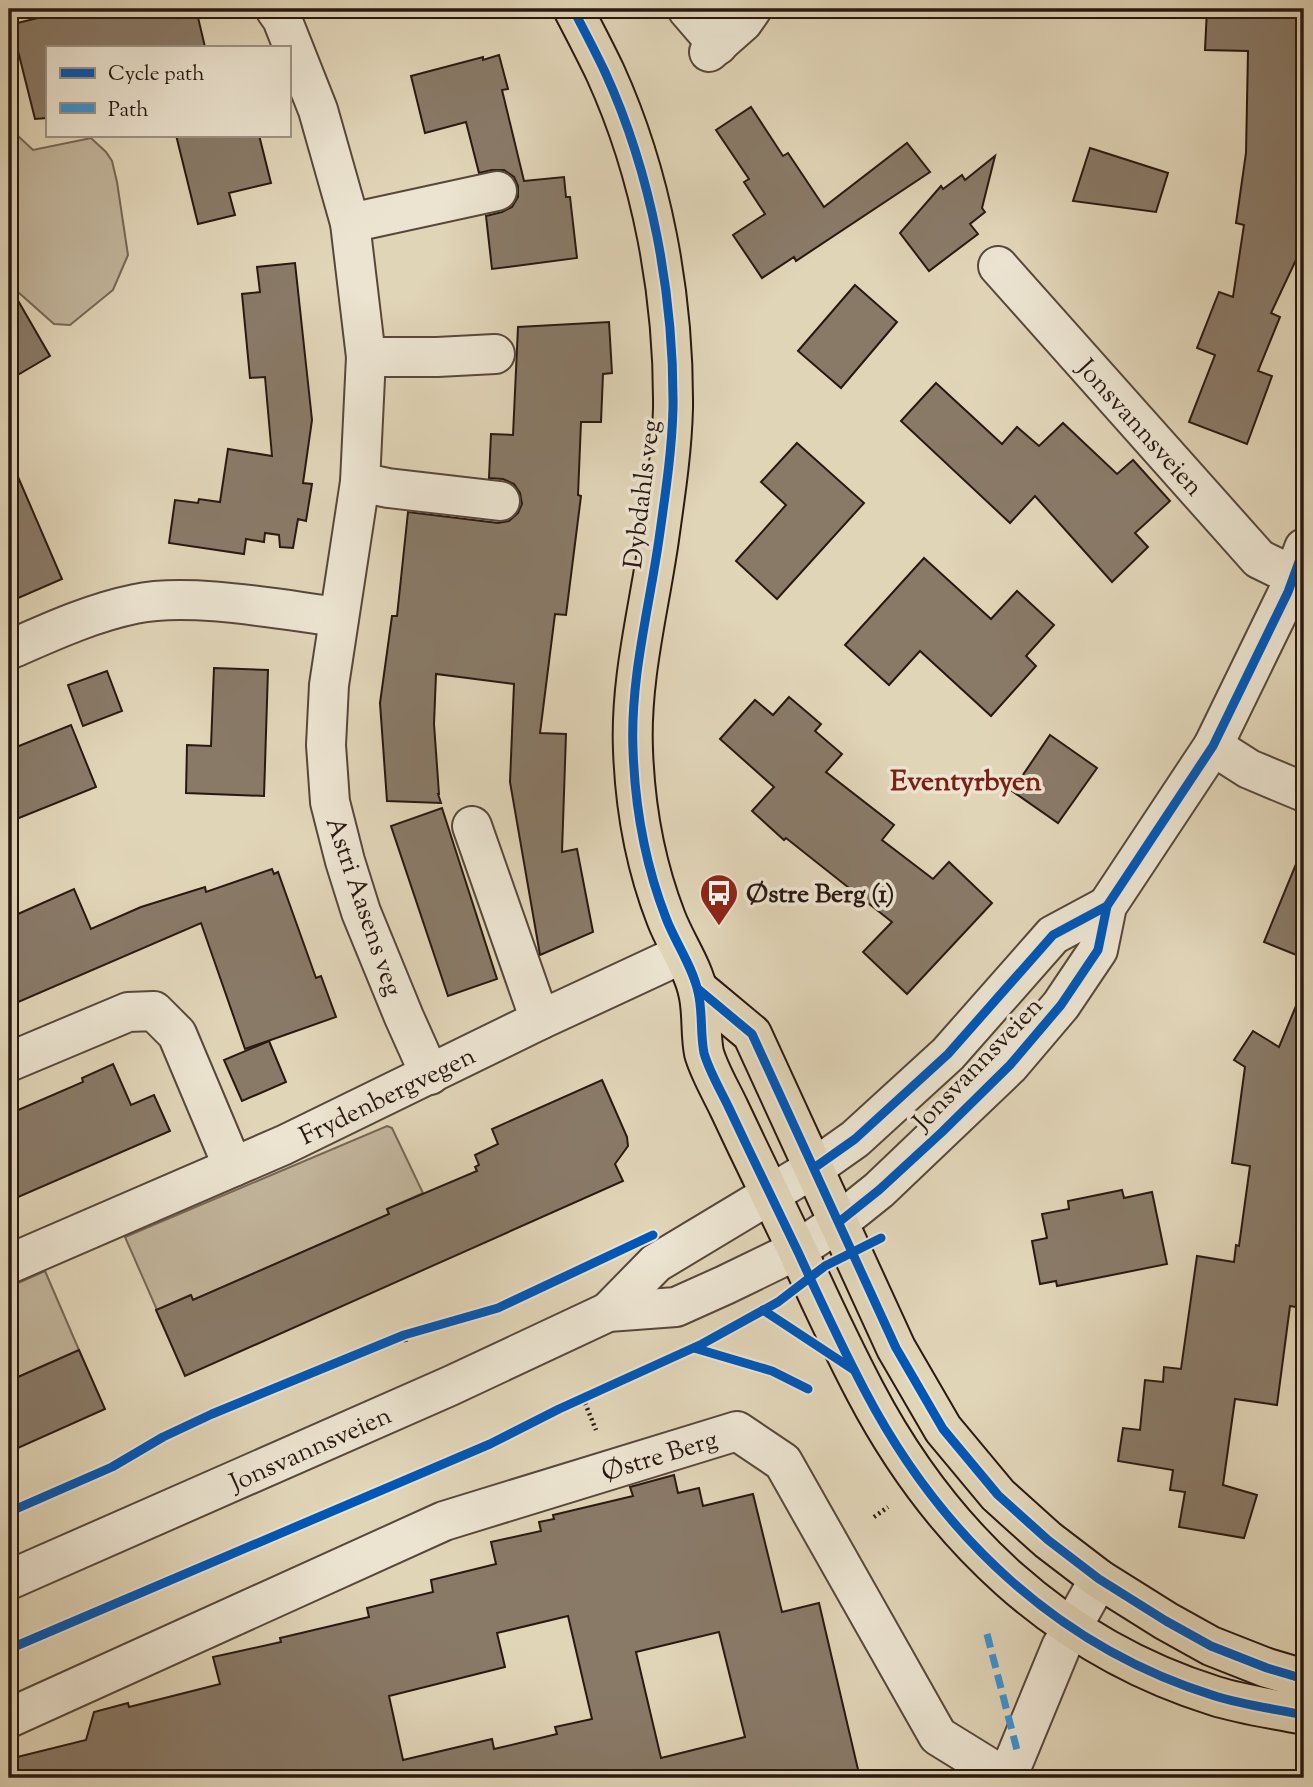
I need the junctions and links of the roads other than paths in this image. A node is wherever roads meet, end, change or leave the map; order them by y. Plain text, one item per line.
1 (573, 9) edge
2 (687, 9) edge
3 (752, 9) edge
4 (274, 30) edge
5 (283, 46) edge
6 (290, 59) edge
7 (497, 191) dead end
8 (350, 223) junction
9 (998, 266) dead end
10 (495, 354) dead end
11 (366, 357) junction
12 (360, 482) junction
13 (500, 501) dead end
14 (1299, 562) edge
15 (339, 617) junction
16 (9, 650) edge
17 (1213, 746) junction
18 (1304, 792) edge
19 (472, 826) dead end
20 (1107, 906) junction
21 (682, 954) junction
22 (698, 989) junction
23 (540, 1020) junction
24 (9, 1062) edge
25 (430, 1075) junction
26 (233, 1167) junction
27 (814, 1168) junction
28 (769, 1195) junction
29 (839, 1222) junction
30 (797, 1250) junction
31 (9, 1264) edge
32 (608, 1312) junction
33 (1099, 1579) junction
34 (9, 1580) edge
35 (1071, 1628) junction
36 (1304, 1679) edge
37 (1304, 1715) edge
38 (9, 1718) edge
39 (1007, 1778) edge

1 - 21 main road, Dybdahls veg
2 - 3 street
4 - 5 street, Astri Aasens veg
6 - 8 street, Astri Aasens veg
7 - 8 street
8 - 11 street, Astri Aasens veg
9 - 14 street, Jonsvannsveien
10 - 11 street
11 - 12 street, Astri Aasens veg
12 - 13 street
12 - 15 street, Astri Aasens veg
14 - 17 street, Jonsvannsveien
15 - 16 street
15 - 25 street, Astri Aasens veg
17 - 18 street
17 - 20 street, Jonsvannsveien
19 - 23 street
20 - 27 street, Jonsvannsveien
20 - 29 street, Jonsvannsveien
21 - 22 main road, Dybdahls veg
21 - 23 street, Frydenbergvegen
22 - 27 main road, Dybdahls veg
22 - 28 main road, Dybdahls veg
23 - 25 street, Frydenbergvegen
24 - 26 street
25 - 26 street, Frydenbergvegen
26 - 31 street, Frydenbergvegen
27 - 28 street, Jonsvannsveien
27 - 29 main road, Dybdahls veg
28 - 30 main road, Dybdahls veg
28 - 32 street, Jonsvannsveien
29 - 30 street, Jonsvannsveien
29 - 33 main road, Dybdahls veg
30 - 32 street, Jonsvannsveien
30 - 35 main road, Dybdahls veg
32 - 34 street, Jonsvannsveien
33 - 35 street, Østre Berg
33 - 36 main road, Dybdahls veg
35 - 37 main road, Dybdahls veg
35 - 39 street, Østre Berg
38 - 39 street, Østre Berg

